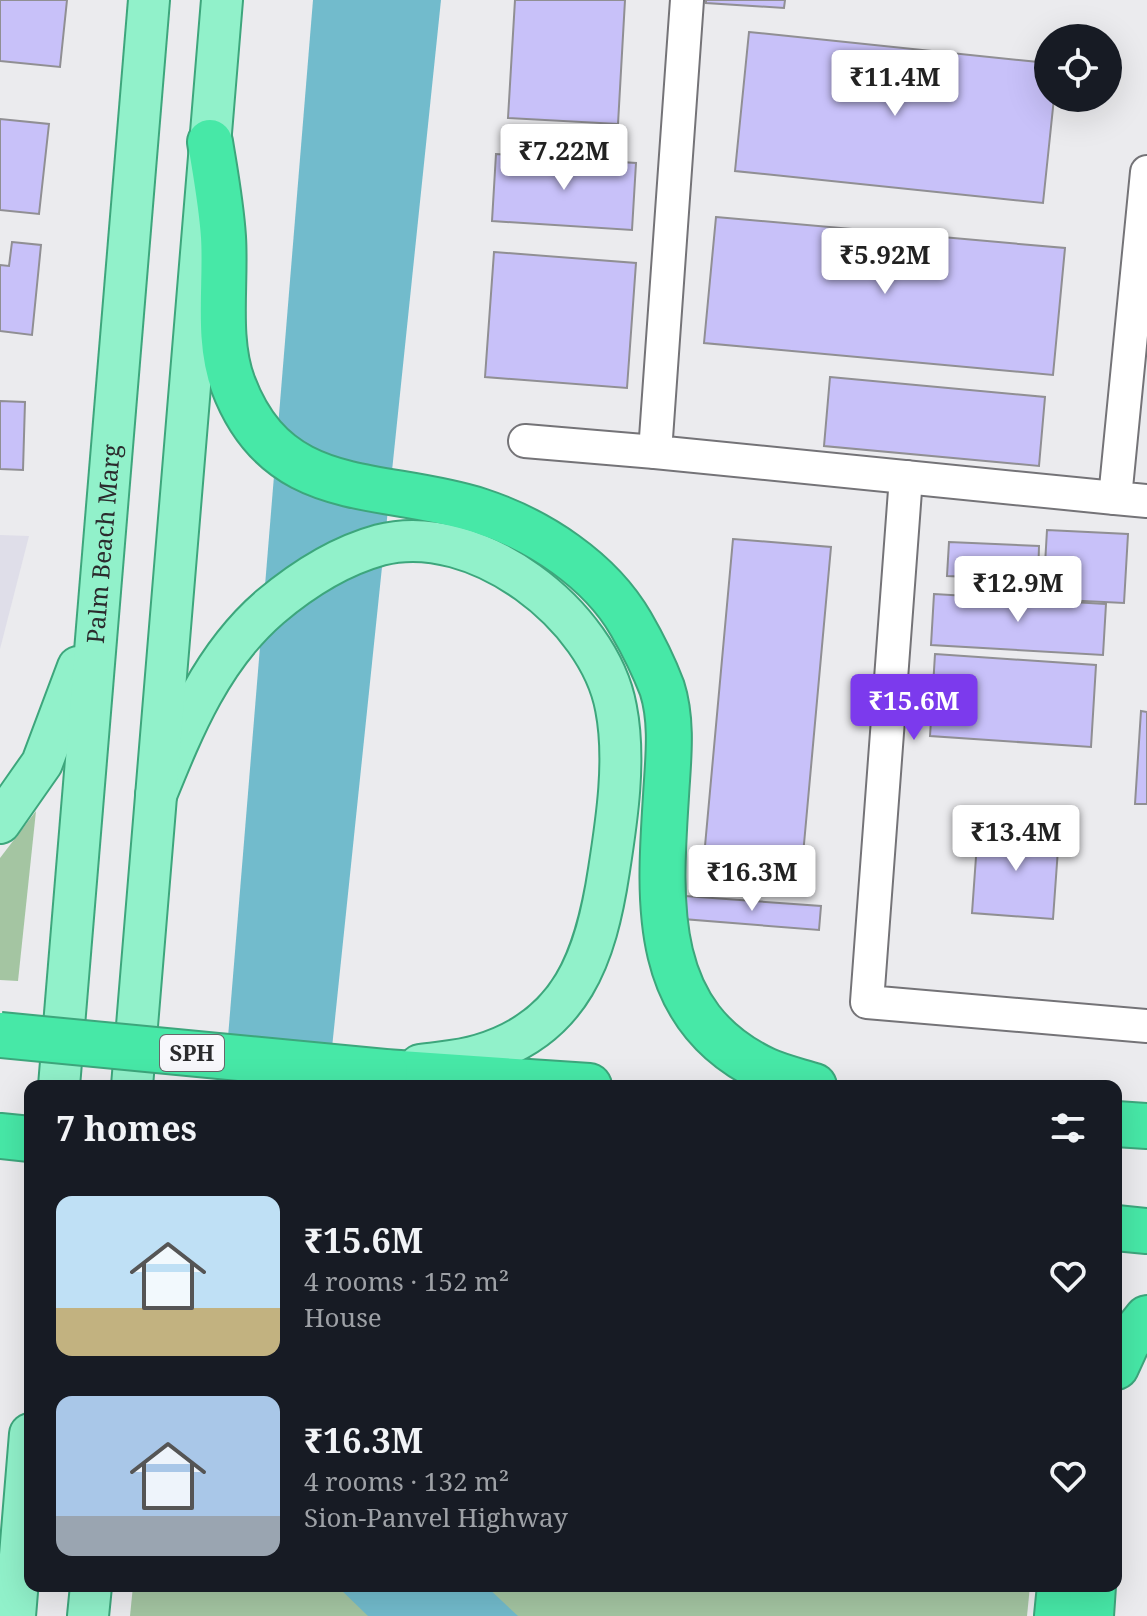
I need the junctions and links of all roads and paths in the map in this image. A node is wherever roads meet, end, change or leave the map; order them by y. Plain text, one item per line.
1 (149, 0) edge
2 (222, 0) edge
3 (687, 0) edge
4 (210, 142) junction
5 (1147, 172) edge
6 (525, 441) dead end
7 (655, 452) junction
8 (906, 477) junction
9 (1131, 500) edge
10 (101, 584) junction
11 (156, 795) junction
12 (0, 823) edge
13 (1147, 1026) edge
14 (0, 1035) edge
15 (385, 1072) junction
16 (60, 1080) edge
17 (132, 1080) edge
18 (502, 1080) edge
19 (796, 1080) edge
20 (1122, 1124) edge
21 (1147, 1126) edge
22 (0, 1136) edge
23 (24, 1138) edge
24 (1122, 1229) edge
25 (1147, 1231) edge
26 (1147, 1318) edge
27 (1122, 1354) edge
28 (24, 1507) edge
29 (90, 1592) edge
30 (1059, 1592) edge
31 (1093, 1592) edge
32 (15, 1616) edge
33 (88, 1616) edge
34 (1057, 1616) edge
35 (1091, 1616) edge

1 - 10 main road, Palm Beach Marg
2 - 4 main road
3 - 7 street
4 - 11 main road
4 - 19 highway
5 - 9 street
6 - 7 street
7 - 8 street
8 - 9 street
8 - 13 street
10 - 12 main road
10 - 16 main road, Palm Beach Marg
11 - 15 main road
11 - 17 main road
14 - 15 highway, SPH, bridge
15 - 18 highway, SPH
20 - 21 highway
22 - 23 highway
24 - 25 highway
26 - 27 highway
28 - 32 main road
29 - 33 main road
30 - 34 highway
31 - 35 highway

